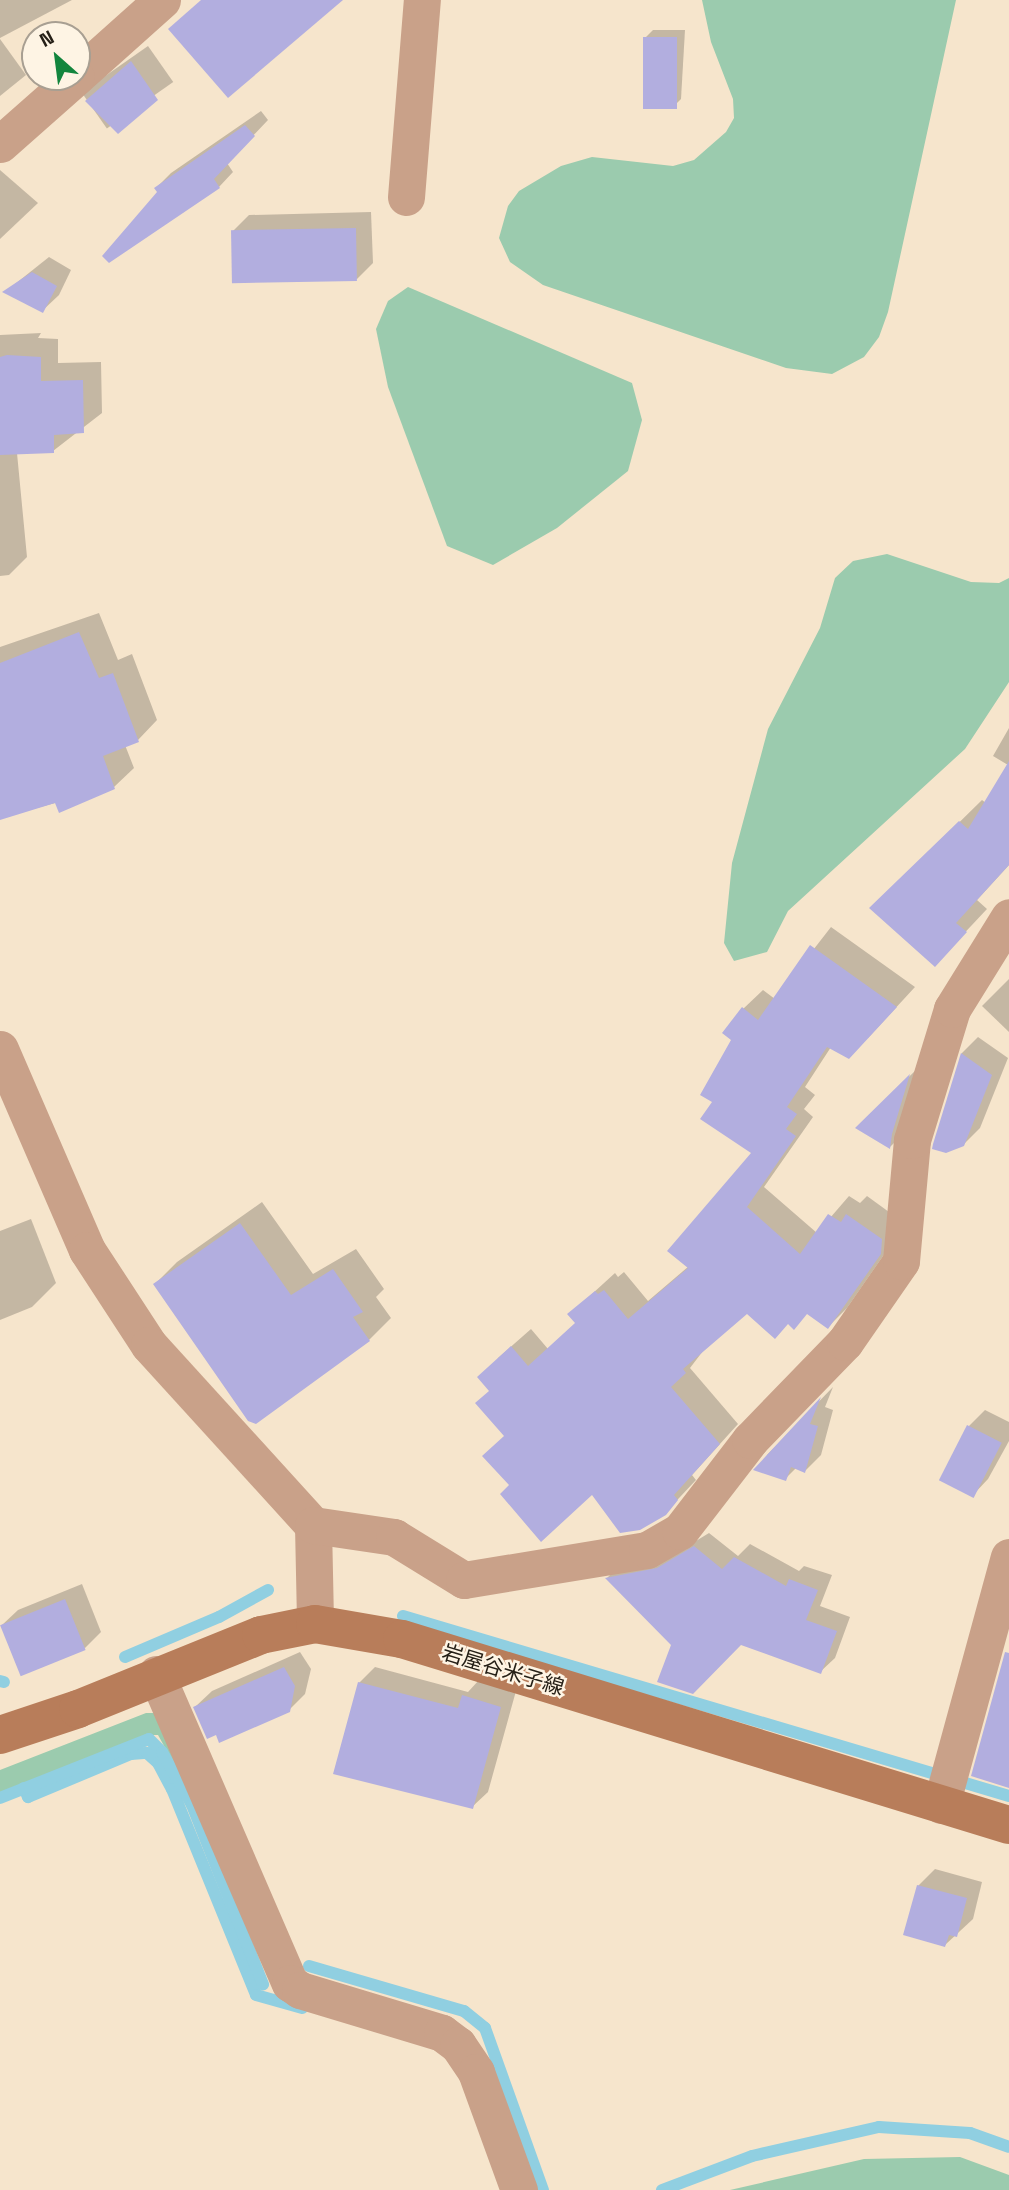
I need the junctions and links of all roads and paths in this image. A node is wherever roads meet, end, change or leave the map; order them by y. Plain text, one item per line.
1 (162, 0) edge
2 (422, 0) edge
3 (91, 63) edge
4 (59, 91) edge
5 (0, 144) edge
6 (406, 197) dead end
7 (1009, 917) edge
8 (0, 1049) edge
9 (313, 1525) junction
10 (1009, 1557) edge
11 (315, 1624) junction
12 (156, 1674) junction
13 (0, 1735) edge
14 (940, 1805) junction
15 (1009, 1825) edge
16 (519, 2190) edge

1 - 3 street
2 - 6 street
4 - 5 street
7 - 9 street
8 - 9 street
9 - 11 street
10 - 14 street
11 - 12 main road, 岩屋谷米子線
11 - 14 main road, 岩屋谷米子線
12 - 13 main road, 岩屋谷米子線
12 - 16 street
14 - 15 main road, 岩屋谷米子線

